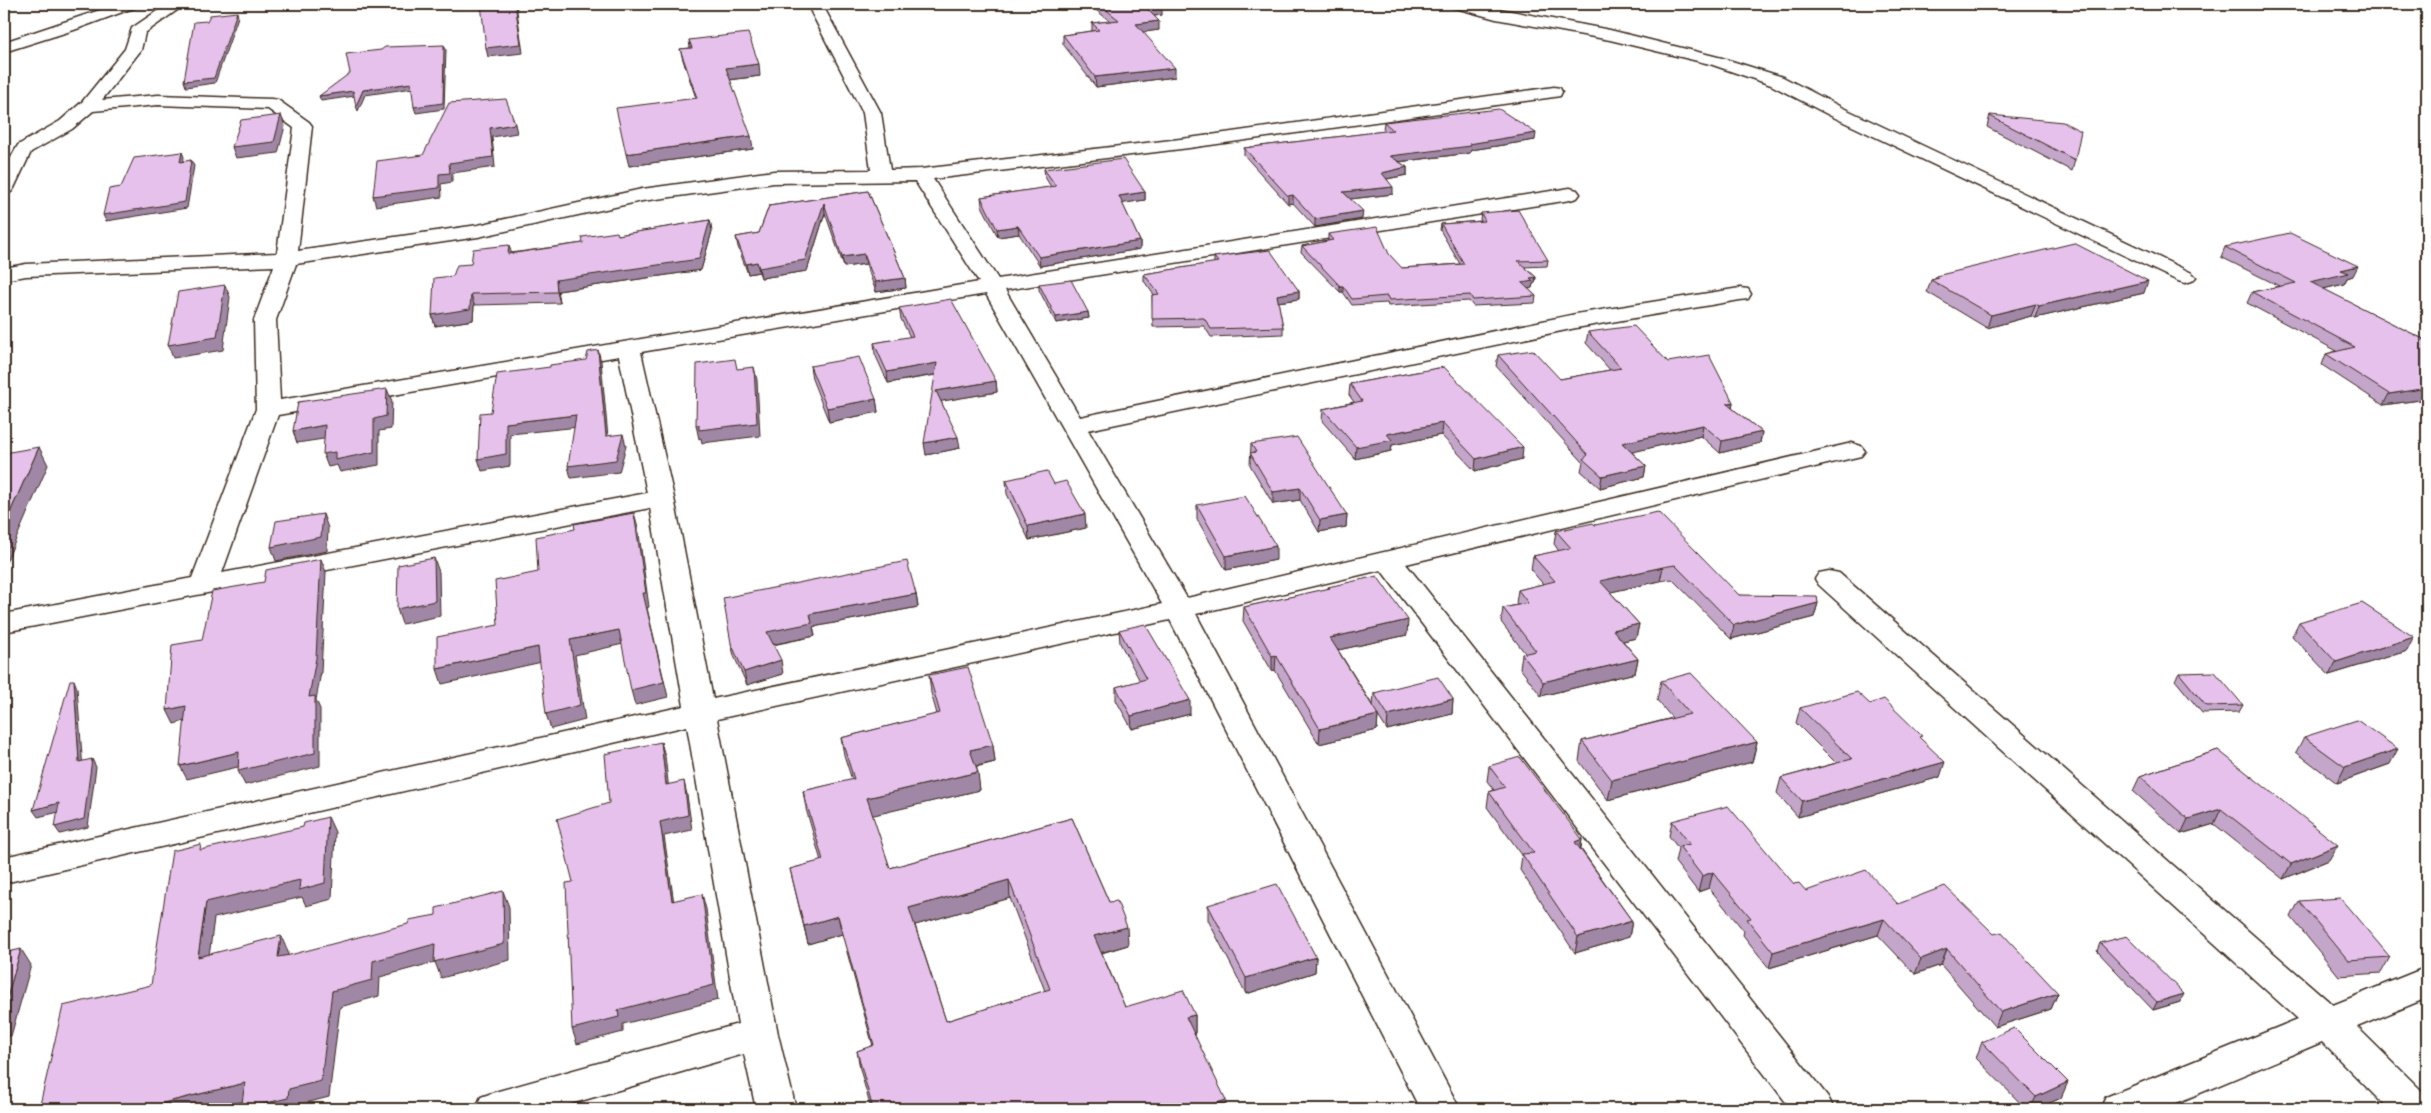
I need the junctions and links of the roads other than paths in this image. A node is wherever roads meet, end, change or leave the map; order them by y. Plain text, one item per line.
1 (131, 4) edge
2 (168, 4) edge
3 (814, 4) edge
4 (1457, 4) edge
5 (4, 47) edge
6 (1554, 92) dead end
7 (88, 106) junction
8 (881, 175) junction
9 (921, 175) junction
10 (4, 188) edge
11 (1570, 194) dead end
12 (287, 260) junction
13 (4, 274) edge
14 (2185, 277) dead end
15 (992, 286) junction
16 (1740, 294) dead end
17 (629, 349) junction
18 (268, 409) junction
19 (1073, 426) junction
20 (1852, 451) dead end
21 (661, 498) junction
22 (1388, 560) junction
23 (1829, 578) dead end
24 (204, 585) junction
25 (1179, 609) junction
26 (4, 623) edge
27 (701, 712) junction
28 (4, 870) edge
29 (2427, 982) edge
30 (2328, 1023) junction
31 (759, 1034) junction
32 (495, 1109) edge
33 (776, 1109) edge
34 (1440, 1109) edge
35 (1814, 1109) edge
36 (2120, 1109) edge
37 (2414, 1109) edge

1 - 5 street
2 - 7 street
3 - 8 street
4 - 14 street
6 - 9 street
7 - 10 street
7 - 12 street
8 - 9 street
8 - 12 street
9 - 15 street
11 - 15 street
12 - 13 street
12 - 18 street
15 - 17 street
15 - 19 street
16 - 19 street
17 - 18 street
17 - 21 street
18 - 24 street
19 - 25 street
20 - 22 street
21 - 24 street
21 - 27 street
22 - 25 street
22 - 35 street
23 - 30 street
24 - 26 street
25 - 27 street
25 - 34 street
27 - 28 street
27 - 31 street
29 - 30 street
30 - 36 street
30 - 37 street
31 - 32 street
31 - 33 street

